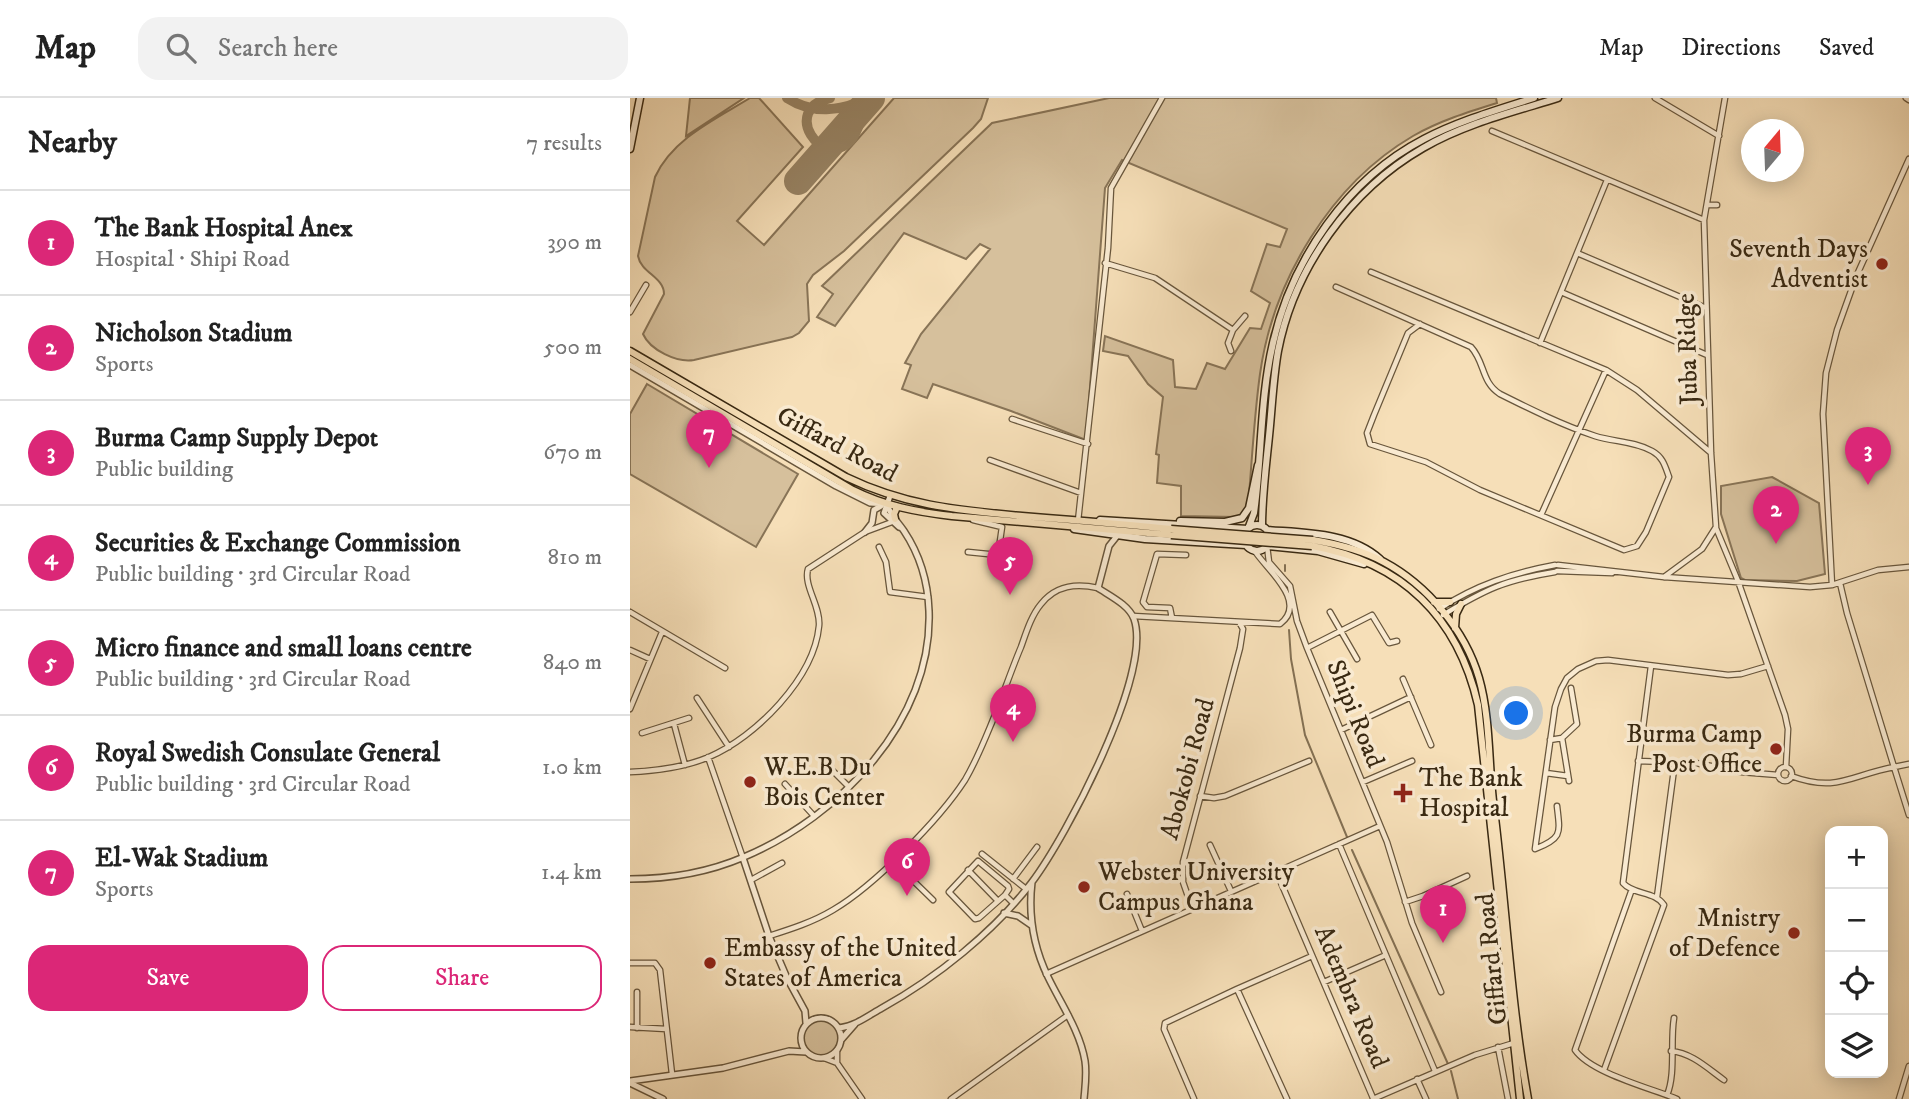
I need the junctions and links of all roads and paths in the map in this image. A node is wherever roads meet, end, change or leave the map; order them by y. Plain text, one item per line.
1 (640, 98) edge
2 (1162, 98) edge
3 (1534, 98) edge
4 (1558, 98) edge
5 (1655, 98) edge
6 (1725, 98) edge
7 (1492, 131) dead end
8 (1718, 136) junction
9 (630, 149) edge
10 (1909, 159) edge
11 (1608, 180) junction
12 (1707, 205) junction
13 (1717, 205) dead end
14 (1704, 220) junction
15 (1577, 253) junction
16 (1105, 263) junction
17 (1371, 272) dead end
18 (646, 285) dead end
19 (1336, 287) dead end
20 (1561, 292) junction
21 (1706, 308) junction
22 (630, 312) edge
23 (1245, 316) dead end
24 (1419, 324) junction
25 (1233, 330) junction
26 (1540, 343) junction
27 (630, 351) edge
28 (1231, 351) dead end
29 (1707, 355) junction
30 (630, 359) edge
31 (630, 365) edge
32 (1606, 370) junction
33 (1012, 419) dead end
34 (1578, 429) junction
35 (1088, 444) junction
36 (1711, 453) junction
37 (990, 460) dead end
38 (1260, 460) junction
39 (1081, 493) junction
40 (890, 496) junction
41 (887, 504) junction
42 (897, 507) junction
43 (1541, 515) junction
44 (969, 518) junction
45 (893, 521) junction
46 (1078, 521) junction
47 (1013, 522) junction
48 (1068, 526) junction
49 (1002, 527) junction
50 (1716, 527) junction
51 (1264, 528) junction
52 (1171, 529) junction
53 (1248, 529) junction
54 (865, 532) junction
55 (1103, 534) junction
56 (1117, 536) junction
57 (1246, 545) junction
58 (1109, 546) junction
59 (1267, 546) junction
60 (879, 547) dead end
61 (1254, 550) junction
62 (968, 552) dead end
63 (1186, 555) dead end
64 (1381, 564) junction
65 (1909, 567) edge
66 (1556, 568) junction
67 (1664, 577) junction
68 (1738, 581) junction
69 (1840, 583) junction
70 (1832, 585) junction
71 (1098, 588) junction
72 (928, 597) junction
73 (1433, 602) junction
74 (1450, 602) junction
75 (1461, 604) junction
76 (630, 612) edge
77 (1330, 612) dead end
78 (1439, 613) junction
79 (1133, 616) junction
80 (1172, 618) junction
81 (1224, 621) junction
82 (1236, 622) junction
83 (1455, 628) junction
84 (662, 632) junction
85 (1341, 632) junction
86 (1241, 640) junction
87 (1397, 641) dead end
88 (1307, 648) junction
89 (630, 650) edge
90 (650, 659) junction
91 (1357, 659) dead end
92 (1651, 666) junction
93 (1768, 666) junction
94 (725, 668) dead end
95 (1403, 679) dead end
96 (1571, 688) dead end
97 (1410, 697) junction
98 (697, 698) dead end
99 (630, 709) edge
100 (690, 718) dead end
101 (674, 724) junction
102 (1341, 730) junction
103 (642, 733) dead end
104 (1562, 738) junction
105 (1550, 740) junction
106 (1431, 745) dead end
107 (729, 747) junction
108 (708, 757) junction
109 (822, 760) dead end
110 (1309, 761) dead end
111 (1412, 761) dead end
112 (1638, 761) junction
113 (1675, 762) junction
114 (1909, 764) edge
115 (685, 765) junction
116 (1786, 767) junction
117 (1894, 767) junction
118 (630, 772) edge
119 (1546, 773) junction
120 (1778, 775) junction
121 (1791, 776) junction
122 (1363, 782) junction
123 (785, 783) dead end
124 (849, 788) junction
125 (1200, 796) junction
126 (1557, 806) dead end
127 (1909, 815) edge
128 (814, 816) junction
129 (1380, 826) junction
130 (1339, 844) junction
131 (1210, 845) dead end
132 (1037, 847) dead end
133 (982, 854) dead end
134 (743, 858) junction
135 (893, 860) junction
136 (782, 863) dead end
137 (968, 870) junction
138 (1276, 871) junction
139 (1467, 876) dead end
140 (1013, 878) junction
141 (630, 879) edge
142 (751, 880) junction
143 (1032, 882) junction
144 (1026, 889) junction
145 (1632, 889) junction
146 (1231, 891) junction
147 (1127, 894) dead end
148 (1005, 895) junction
149 (1657, 897) junction
150 (933, 900) dead end
151 (998, 901) junction
152 (1405, 902) junction
153 (1013, 903) junction
154 (1192, 908) junction
155 (1004, 913) junction
156 (1031, 925) junction
157 (1142, 931) junction
158 (769, 936) junction
159 (1386, 955) junction
160 (1312, 957) junction
161 (630, 963) edge
162 (1046, 974) junction
163 (1324, 982) junction
164 (1237, 989) junction
165 (637, 992) dead end
166 (1441, 992) dead end
167 (805, 1011) junction
168 (1068, 1015) junction
169 (817, 1017) junction
170 (1674, 1018) dead end
171 (858, 1022) junction
172 (806, 1023) junction
173 (633, 1028) edge
174 (839, 1028) junction
175 (666, 1029) junction
176 (841, 1040) junction
177 (800, 1041) junction
178 (1516, 1042) junction
179 (1498, 1047) junction
180 (837, 1050) junction
181 (789, 1051) junction
182 (1671, 1051) junction
183 (806, 1052) junction
184 (824, 1058) junction
185 (837, 1063) junction
186 (1909, 1066) edge
187 (1604, 1070) junction
188 (1435, 1071) junction
189 (672, 1074) junction
190 (1417, 1079) junction
191 (1724, 1080) dead end
192 (630, 1082) edge
193 (1667, 1095) junction
194 (663, 1099) edge
195 (862, 1099) edge
196 (951, 1099) edge
197 (1083, 1099) edge
198 (1194, 1099) edge
199 (1287, 1099) edge
200 (1373, 1099) edge
201 (1426, 1099) edge
202 (1508, 1099) edge
203 (1520, 1099) edge
204 (1528, 1099) edge
205 (1677, 1099) edge
206 (1899, 1099) edge

1 - 9 main road
2 - 16 street
3 - 38 main road
4 - 51 main road
5 - 8 street
6 - 8 street, Juba Ridge
7 - 11 street
8 - 12 street, Juba Ridge
10 - 70 street
11 - 14 street
11 - 15 street
12 - 13 street
12 - 14 street, Juba Ridge
14 - 21 street, Juba Ridge
15 - 20 street
15 - 21 street
16 - 25 street
16 - 35 street
17 - 26 street
18 - 22 street
19 - 24 street
20 - 26 street
20 - 29 street
21 - 29 street, Juba Ridge
23 - 25 street
24 - 34 street
24 - 43 street
25 - 28 street
26 - 32 street
27 - 40 main road, Giffard Road
29 - 36 street, Juba Ridge
30 - 41 main road, Giffard Road
31 - 41 street, Giffard Road
32 - 34 street
32 - 36 street
33 - 35 street
34 - 43 street
34 - 43 street
35 - 39 street
36 - 50 street, Juba Ridge
37 - 39 street
38 - 52 main road
38 - 53 main road
39 - 46 street
40 - 41 street
40 - 46 main road, Giffard Road
41 - 42 main road, Giffard Road
41 - 45 street
41 - 54 street
42 - 44 main road, Giffard Road
42 - 45 main road
44 - 47 main road, Giffard Road
44 - 49 street
45 - 54 street
45 - 72 street
46 - 52 main road, Giffard Road
47 - 48 main road, Giffard Road
47 - 49 street
48 - 52 main road, Giffard Road
48 - 55 main road, Giffard Road
49 - 62 street
50 - 67 street
50 - 68 street, Juba Ridge
51 - 53 main road
51 - 59 main road
51 - 64 main road, Giffard Road
52 - 53 main road, Giffard Road
52 - 64 main road, Giffard Road, bridge
53 - 57 main road
54 - 107 street
55 - 56 main road, Giffard Road
55 - 58 street
56 - 57 main road, Giffard Road
56 - 58 street
57 - 61 main road
58 - 71 street
59 - 61 main road
59 - 64 main road, Giffard Road
59 - 88 street, Shipi Road
60 - 72 street
61 - 82 street
63 - 80 street
64 - 73 main road, Giffard Road
64 - 78 main road, Giffard Road
65 - 69 street
66 - 67 street
66 - 74 street
66 - 75 street
67 - 68 street
68 - 70 street
68 - 93 street, Juba Ridge
69 - 70 street
69 - 117 street
71 - 79 street
71 - 135 street
72 - 124 street
73 - 74 main road
73 - 78 main road, Giffard Road
74 - 78 street
75 - 78 street
75 - 83 main road
76 - 84 street
77 - 85 street
78 - 83 main road, Giffard Road
78 - 178 main road, Giffard Road
79 - 80 street
79 - 143 street
80 - 81 street
81 - 82 street
81 - 86 street
82 - 86 street, Abokobi Road
83 - 178 main road, Giffard Road
84 - 90 street
84 - 94 street
85 - 87 street, Shipi Road
85 - 88 street, Shipi Road
85 - 91 street
86 - 125 street, Abokobi Road
88 - 102 street, Shipi Road
89 - 90 street
90 - 99 street
92 - 93 street
92 - 105 street
92 - 112 street
93 - 116 street, Juba Ridge
95 - 97 street
96 - 104 street
97 - 102 street
97 - 106 street
98 - 107 street
100 - 101 street
101 - 103 street
101 - 115 street
102 - 122 street, Shipi Road
104 - 105 street
104 - 119 street
105 - 119 street
107 - 108 street
108 - 115 street
108 - 134 street
109 - 124 street
110 - 125 street
111 - 122 street
112 - 113 street
112 - 145 street
113 - 120 street
113 - 149 street
114 - 117 street
115 - 118 street
116 - 120 street
116 - 121 street
117 - 121 street
117 - 127 street
119 - 126 street
120 - 121 street
122 - 129 street, Shipi Road
123 - 128 street
124 - 128 street
125 - 154 street, Abokobi Road
128 - 134 street
129 - 130 street
129 - 152 street, Shipi Road
130 - 138 street
130 - 159 street
131 - 146 street
132 - 140 street
133 - 140 street
134 - 141 street
134 - 142 street
135 - 150 street
135 - 158 street
136 - 142 street
137 - 148 street
137 - 151 street
137 - 151 street
138 - 146 street
138 - 160 street, Adembra Road
139 - 152 street
140 - 144 street
142 - 158 street
143 - 144 street
143 - 156 street
144 - 153 street
145 - 149 street
145 - 187 street
146 - 154 street
147 - 157 street
148 - 151 street
148 - 153 street
149 - 187 street
152 - 166 street, Shipi Road
153 - 155 street
154 - 157 street
155 - 156 street
155 - 171 street
156 - 162 street
157 - 162 street
158 - 167 street
159 - 163 street
159 - 188 street
160 - 163 street, Adembra Road
160 - 164 street
161 - 175 street
162 - 168 street
163 - 200 street, Adembra Road
164 - 198 street
164 - 199 street
165 - 173 street
167 - 169 street
167 - 172 street
168 - 196 street
168 - 197 street
169 - 172 street
169 - 174 street
170 - 182 street
171 - 174 street
171 - 176 street
172 - 177 street
173 - 175 street
174 - 176 street
175 - 189 street
176 - 180 street
177 - 181 street
177 - 183 street
178 - 179 street
178 - 203 main road, Giffard Road
178 - 204 main road, Giffard Road
179 - 188 street
179 - 202 street
180 - 184 street
180 - 185 street
181 - 183 street
181 - 189 street
182 - 191 street
182 - 193 street
183 - 184 street
184 - 185 street
185 - 195 street
186 - 206 street
187 - 193 street
188 - 190 street
189 - 192 street
190 - 200 street
190 - 201 street
192 - 194 street
193 - 205 street

